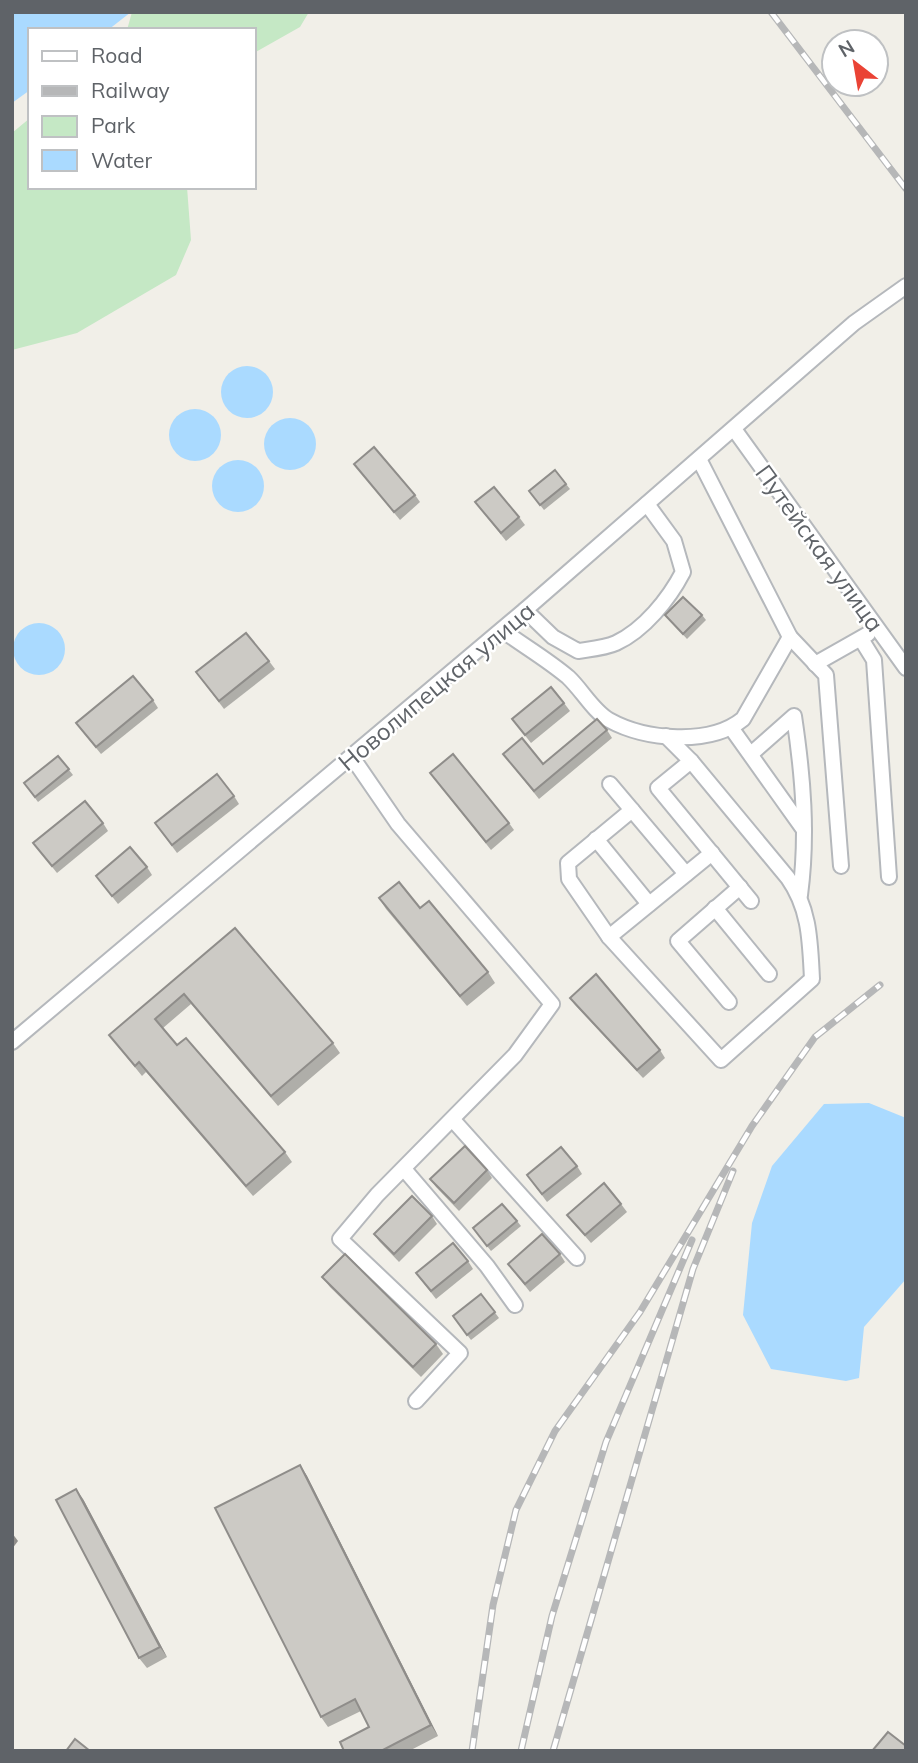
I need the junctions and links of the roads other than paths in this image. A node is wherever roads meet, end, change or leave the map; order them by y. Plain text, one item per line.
1 (906, 286) edge
2 (734, 429) junction
3 (699, 459) junction
4 (648, 504) junction
5 (525, 610) junction
6 (877, 628) junction
7 (502, 630) junction
8 (790, 637) junction
9 (860, 639) junction
10 (814, 664) junction
11 (906, 668) edge
12 (732, 729) junction
13 (666, 736) junction
14 (751, 754) junction
15 (352, 757) junction
16 (691, 761) junction
17 (610, 784) dead end
18 (632, 810) junction
19 (805, 831) junction
20 (596, 839) junction
21 (712, 853) junction
22 (841, 866) dead end
23 (686, 874) junction
24 (889, 877) dead end
25 (740, 887) junction
26 (800, 895) junction
27 (751, 901) dead end
28 (649, 904) junction
29 (715, 908) junction
30 (609, 937) junction
31 (769, 974) dead end
32 (729, 1002) dead end
33 (12, 1042) edge
34 (453, 1120) junction
35 (404, 1169) junction
36 (576, 1258) dead end
37 (515, 1305) dead end
38 (416, 1401) dead end

1 - 2 street, Новолипецкая улица
2 - 3 street, Новолипецкая улица
2 - 6 street, Путейская улица
3 - 4 street, Новолипецкая улица
3 - 8 street
4 - 5 street, Новолипецкая улица
4 - 5 street
5 - 7 street, Новолипецкая улица
6 - 9 street
6 - 11 street, Путейская улица
7 - 13 street
7 - 15 street, Новолипецкая улица
8 - 10 street
8 - 12 street
9 - 10 street
9 - 24 street
10 - 22 street
12 - 13 street
12 - 14 street
13 - 16 street
14 - 19 street
14 - 19 street
15 - 33 street, Новолипецкая улица
15 - 34 street
16 - 21 street
16 - 26 street
17 - 18 street
18 - 20 street
18 - 23 street
19 - 26 street
20 - 28 street
20 - 30 street
21 - 23 street
21 - 25 street
23 - 28 street
25 - 27 street
25 - 29 street
26 - 30 street
28 - 30 street
29 - 31 street
29 - 32 street
34 - 35 street
34 - 36 street
35 - 37 street
35 - 38 street

